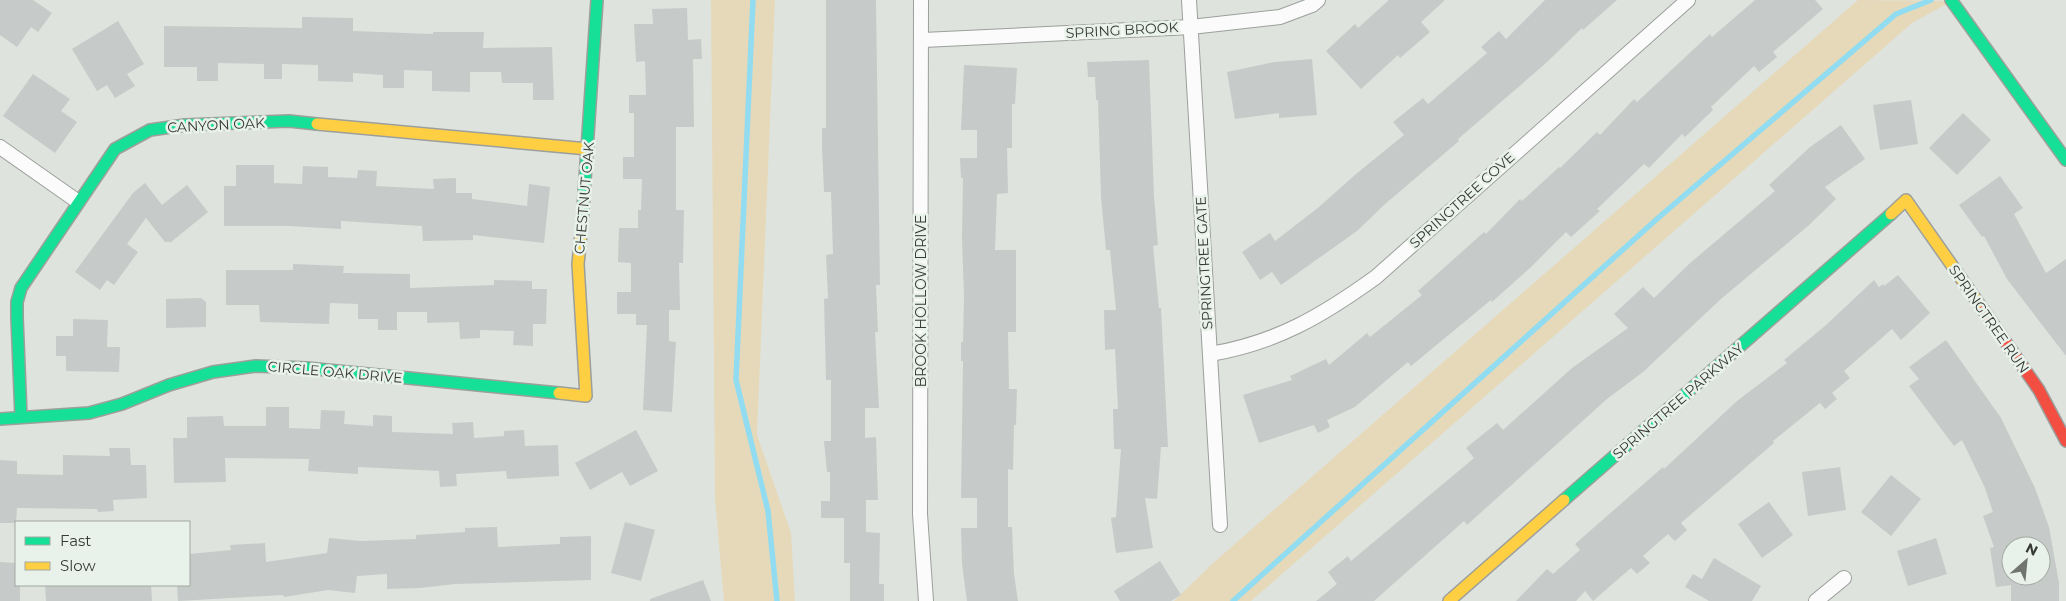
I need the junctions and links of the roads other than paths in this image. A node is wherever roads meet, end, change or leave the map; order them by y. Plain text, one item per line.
1 (597, 0) edge
2 (922, 0) edge
3 (1190, 0) edge
4 (1318, 0) edge
5 (1688, 0) edge
6 (1952, 0) edge
7 (1191, 27) junction
8 (923, 40) junction
9 (0, 147) edge
10 (588, 149) junction
11 (2066, 160) edge
12 (1906, 200) joint
13 (78, 202) junction
14 (1210, 354) junction
15 (586, 396) joint
16 (21, 417) junction
17 (0, 418) edge
18 (2066, 441) edge
19 (1220, 525) dead end
20 (1844, 578) dead end
21 (926, 601) edge
22 (1449, 601) edge
23 (1816, 601) edge

1 - 10 street, CHESTNUT OAK
2 - 8 street, BROOK HOLLOW DRIVE
3 - 7 street, SPRINGTREE GATE
4 - 7 street, SPRING BROOK
5 - 14 street, SPRINGTREE COVE
6 - 11 street
7 - 8 street, SPRING BROOK
7 - 14 street, SPRINGTREE GATE
8 - 21 street, BROOK HOLLOW DRIVE
9 - 13 street
10 - 13 street, CANYON OAK
10 - 15 street, CHESTNUT OAK
12 - 18 street, SPRINGTREE RUN
12 - 22 street, SPRINGTREE PARKWAY
13 - 16 street, CANYON OAK
14 - 19 street, SPRINGTREE GATE
15 - 16 street, CIRCLE OAK DRIVE
16 - 17 street, CIRCLE OAK DRIVE
20 - 23 street

